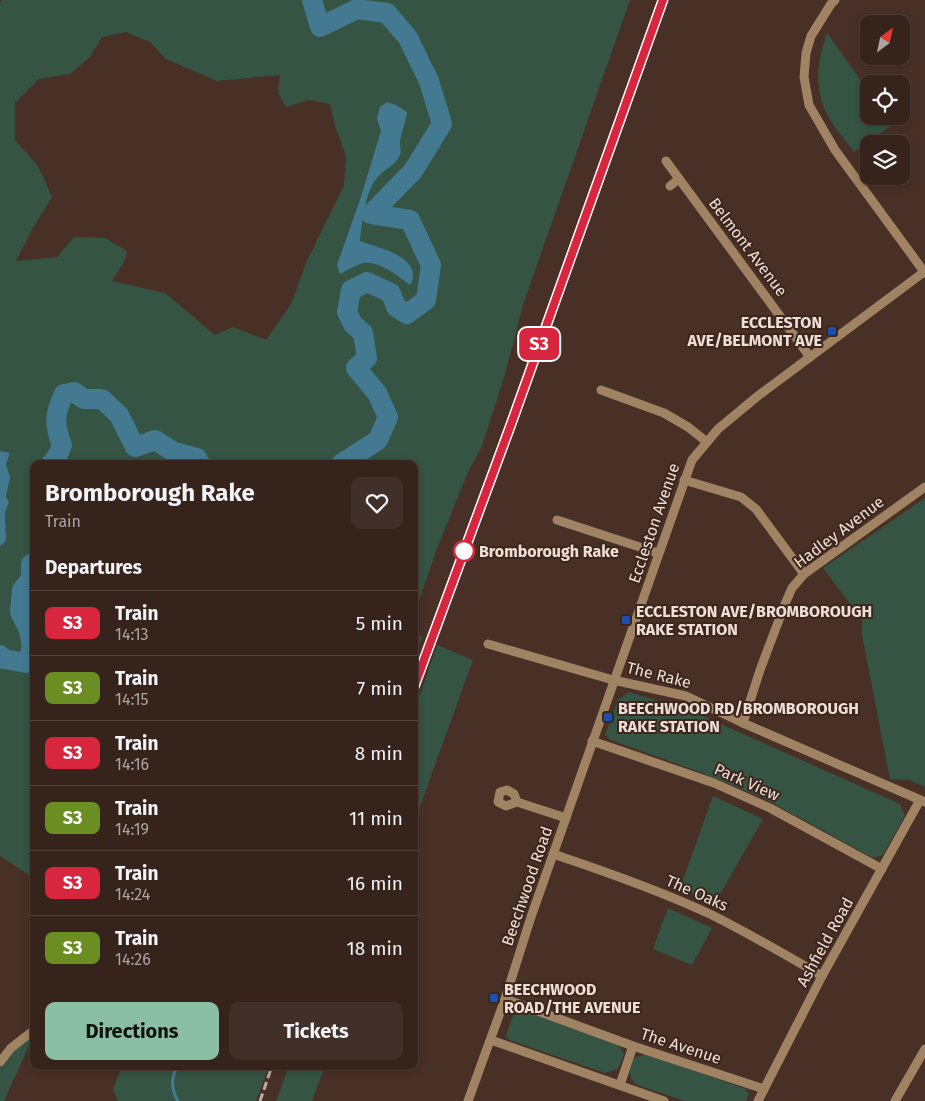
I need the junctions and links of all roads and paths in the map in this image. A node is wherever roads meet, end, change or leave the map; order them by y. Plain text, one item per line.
1 (835, 0) edge
2 (666, 161) dead end
3 (679, 179) junction
4 (670, 186) dead end
5 (925, 273) edge
6 (810, 357) junction
7 (601, 390) dead end
8 (707, 442) junction
9 (684, 480) junction
10 (925, 487) edge
11 (557, 520) dead end
12 (658, 553) junction
13 (804, 574) junction
14 (488, 644) dead end
15 (613, 680) junction
16 (742, 723) junction
17 (592, 740) junction
18 (922, 801) edge
19 (517, 802) dead end
20 (566, 818) junction
21 (553, 854) junction
22 (882, 869) junction
23 (822, 976) junction
24 (505, 999) junction
25 (30, 1033) edge
26 (490, 1040) junction
27 (633, 1046) junction
28 (925, 1049) edge
29 (0, 1062) edge
30 (620, 1085) junction
31 (764, 1089) junction
32 (468, 1101) edge
33 (664, 1101) edge
34 (758, 1101) edge
35 (895, 1101) edge

1 - 5 street
2 - 3 street, Belmont Avenue
3 - 4 street
3 - 6 street, Belmont Avenue
5 - 6 street, Eccleston Avenue
6 - 8 street, Eccleston Avenue
7 - 8 street
8 - 9 street, Eccleston Avenue
9 - 12 street, Eccleston Avenue
9 - 13 street
10 - 13 street, Hadley Avenue
11 - 12 street
12 - 15 street, Eccleston Avenue
13 - 16 street, Hadley Avenue
14 - 15 street, The Rake
15 - 16 street, The Rake
15 - 17 street, Beechwood Road
16 - 18 street, The Rake
17 - 20 street, Beechwood Road
17 - 22 street, Park View
18 - 22 street, Ashfield Road
19 - 20 street
20 - 21 street, Beechwood Road
21 - 23 street, The Oaks
21 - 24 street, Beechwood Road
22 - 23 street, Ashfield Road
23 - 31 street, Ashfield Road
24 - 26 street, Beechwood Road
24 - 27 street, The Avenue
25 - 29 street
26 - 30 street
26 - 32 street, Beechwood Road
27 - 30 street
27 - 31 street, The Avenue
28 - 35 street
30 - 33 street
31 - 34 street, Ashfield Road

